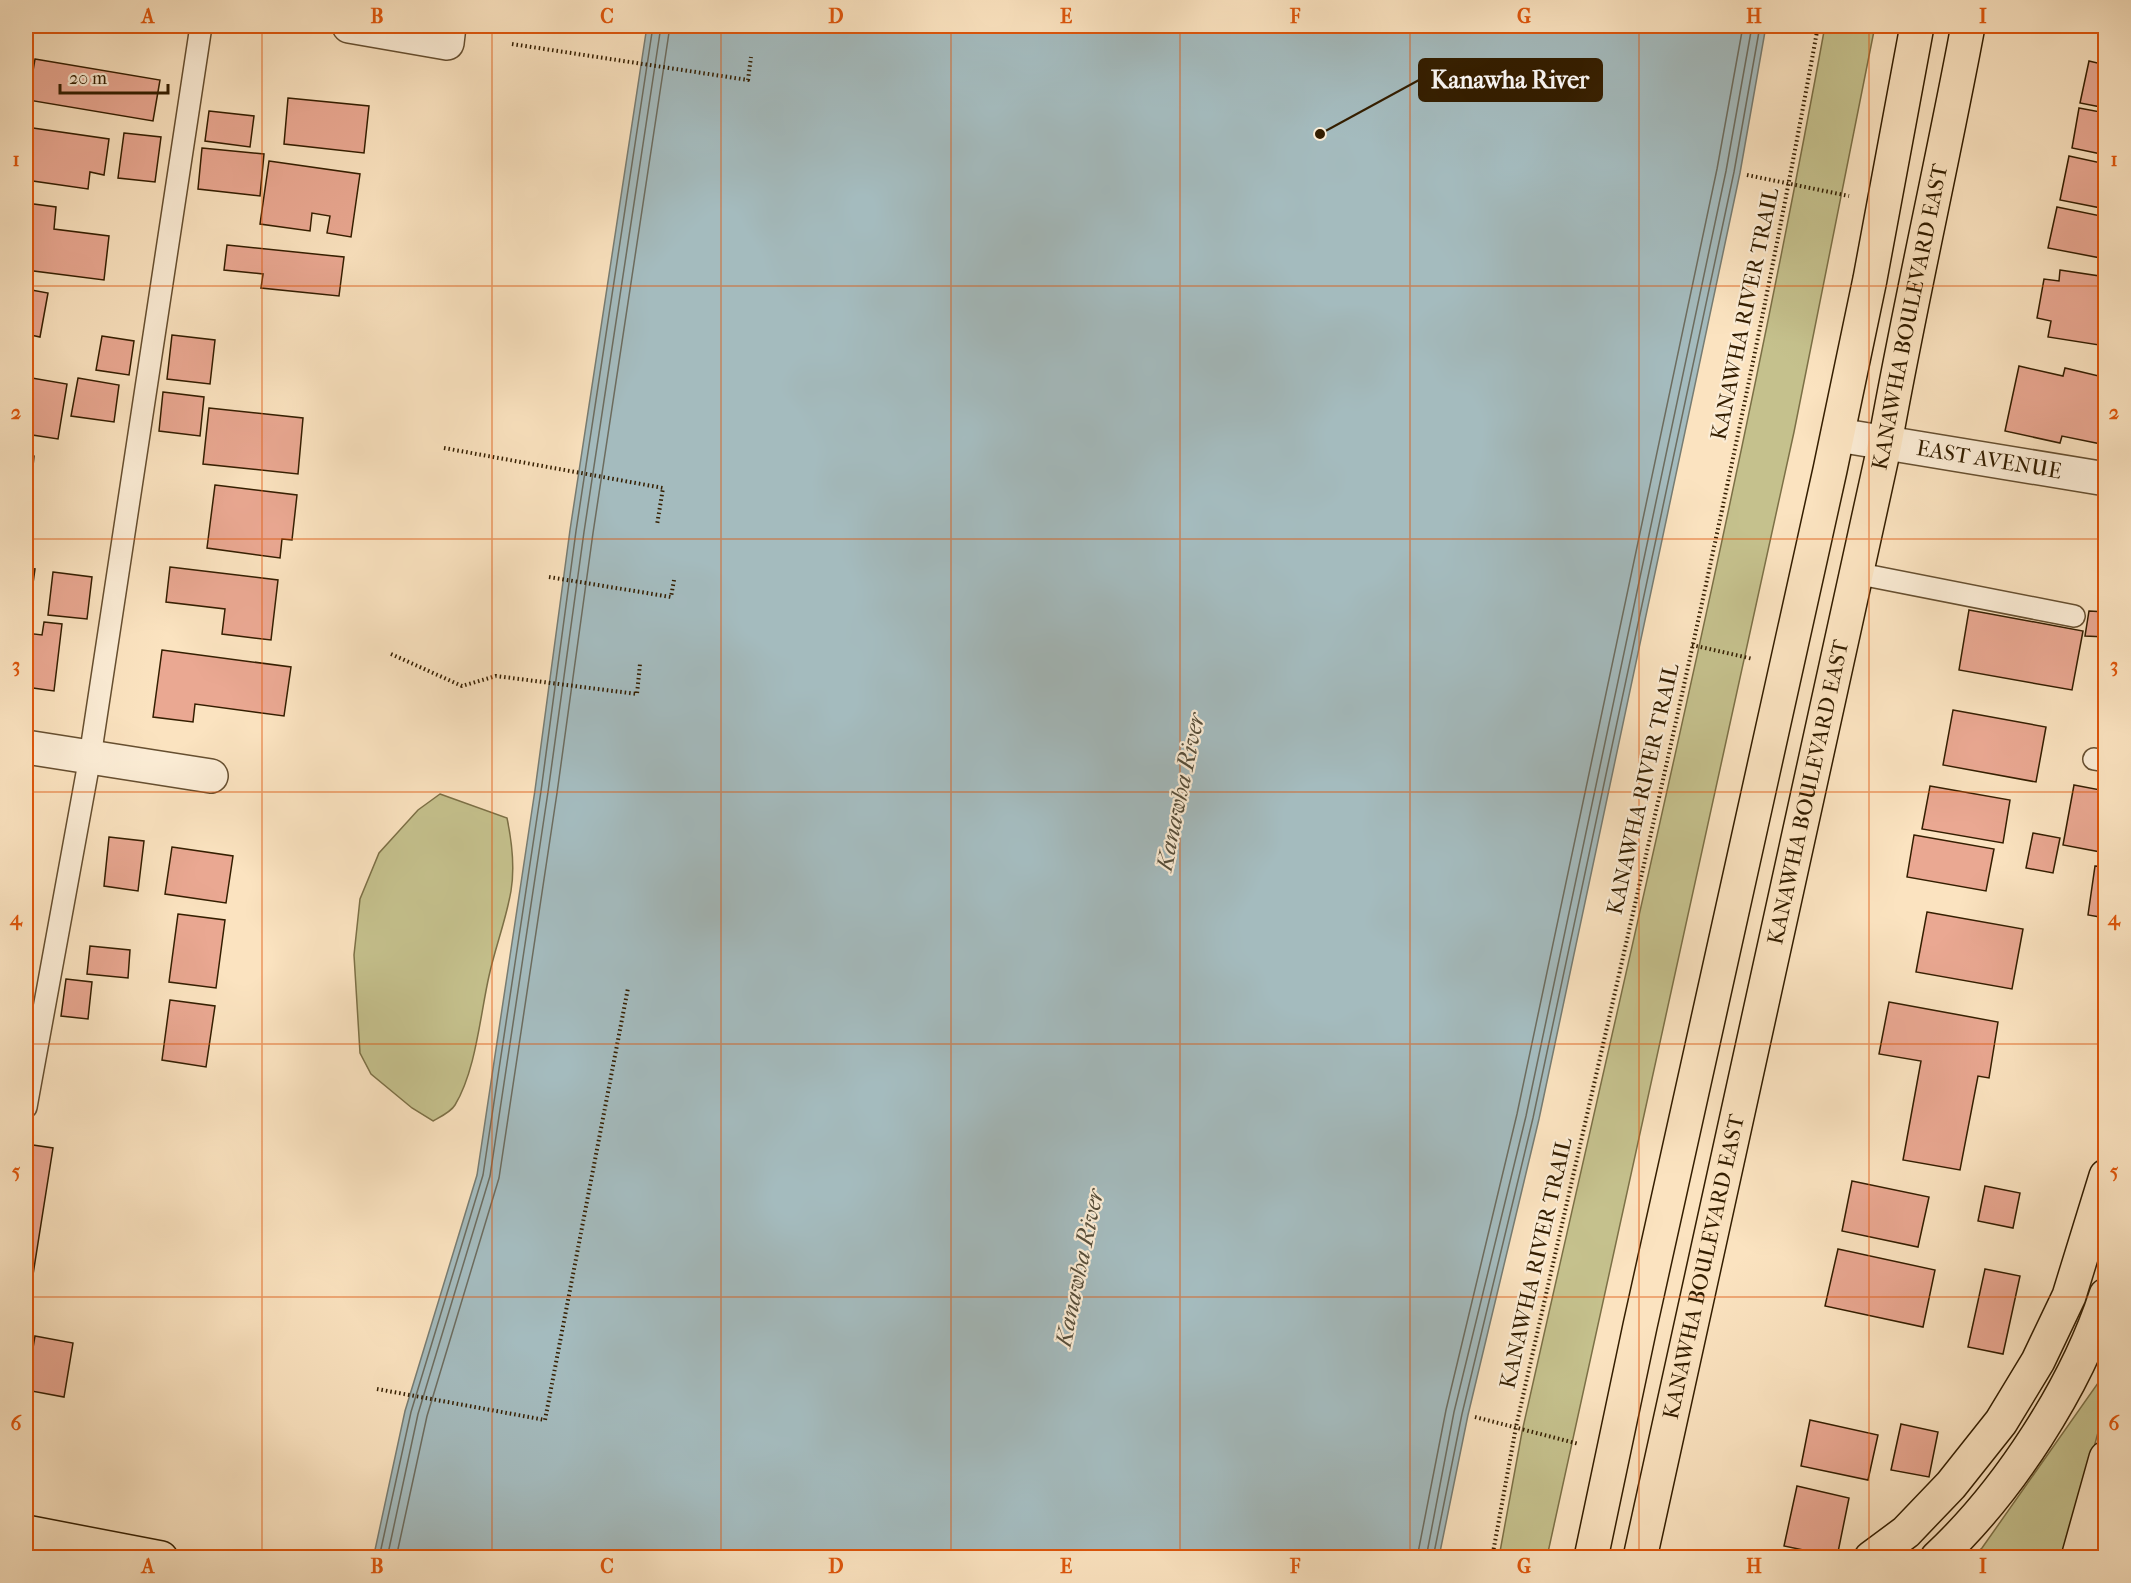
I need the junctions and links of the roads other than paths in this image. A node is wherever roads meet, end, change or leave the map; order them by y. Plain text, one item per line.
1 (201, 26) edge
2 (349, 26) edge
3 (1917, 26) edge
4 (1968, 26) edge
5 (448, 34) edge
6 (1838, 435) junction
7 (1885, 442) junction
8 (2106, 478) edge
9 (1855, 573) junction
10 (2074, 616) dead end
11 (26, 747) edge
12 (90, 757) junction
13 (211, 776) dead end
14 (26, 1107) edge
15 (2106, 1176) edge
16 (2105, 1297) edge
17 (2106, 1458) edge
18 (26, 1532) edge
19 (1646, 1550) edge
20 (161, 1557) edge
21 (1591, 1557) edge
22 (1871, 1557) edge
23 (1937, 1557) edge
24 (2078, 1557) edge

1 - 12 lane
2 - 5 street
3 - 6 main road, KANAWHA BOULEVARD EAST
4 - 7 main road, KANAWHA BOULEVARD EAST
6 - 7 street, EAST AVENUE
6 - 21 main road, KANAWHA BOULEVARD EAST
7 - 8 street, EAST AVENUE
7 - 9 main road, KANAWHA BOULEVARD EAST
9 - 10 lane
9 - 19 main road, KANAWHA BOULEVARD EAST
11 - 12 street
12 - 13 street
12 - 14 lane
15 - 22 main road
16 - 23 main road
17 - 24 main road
18 - 20 main road

